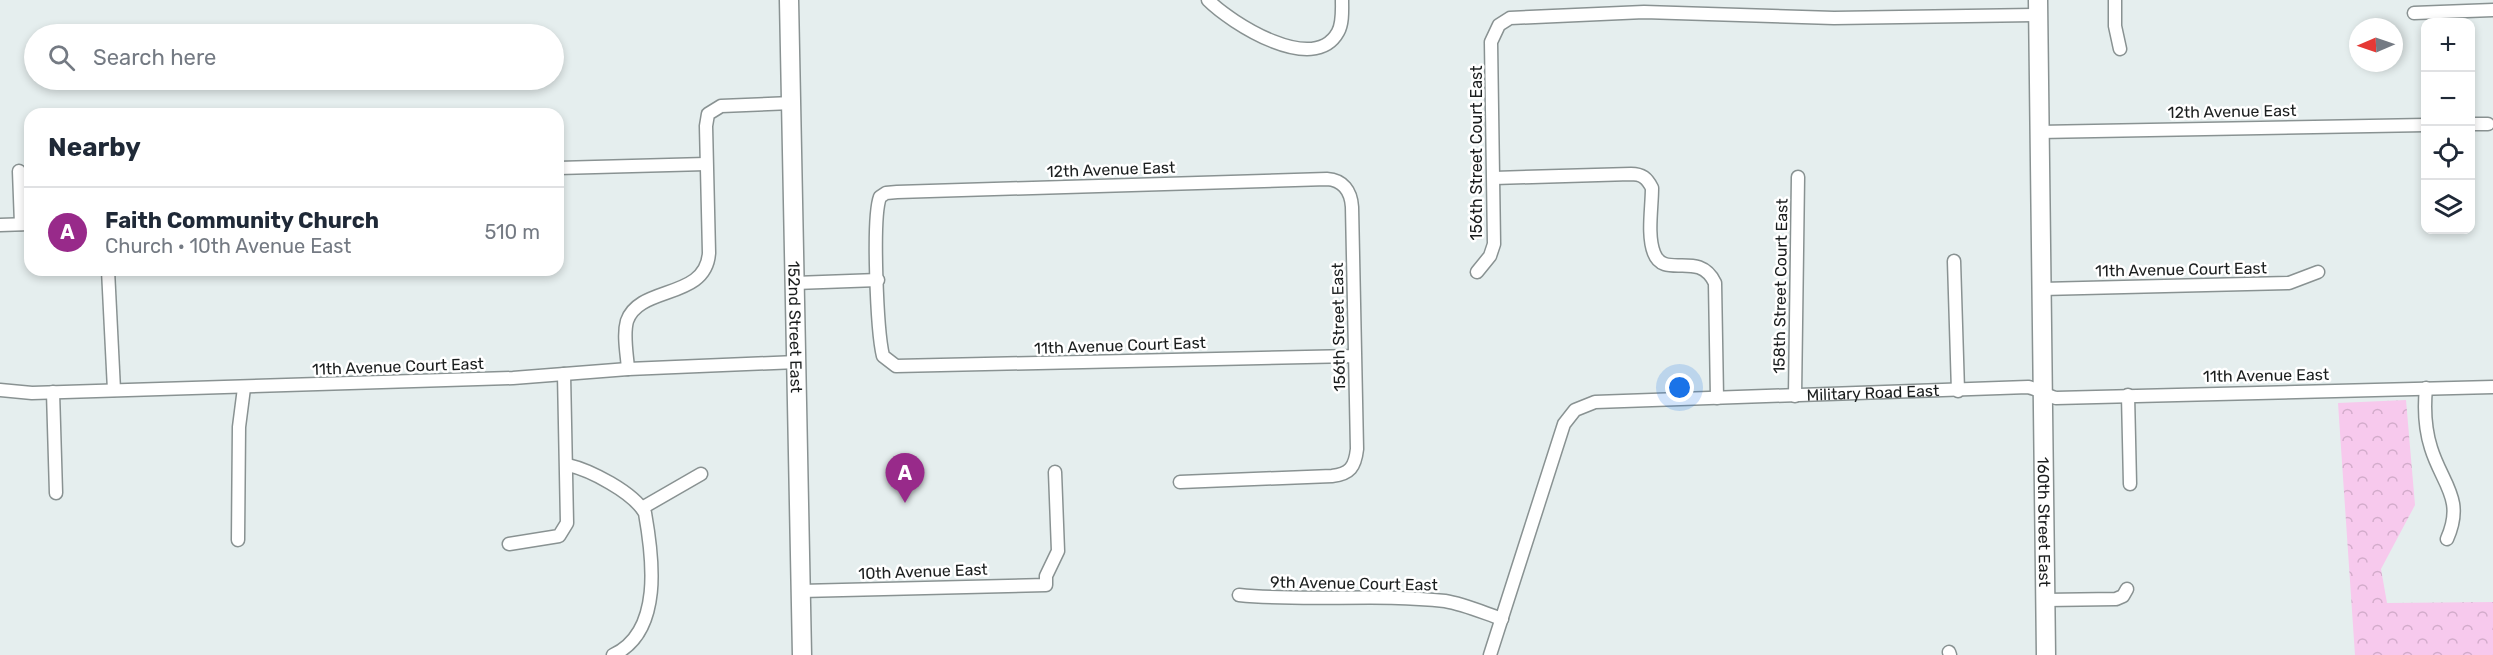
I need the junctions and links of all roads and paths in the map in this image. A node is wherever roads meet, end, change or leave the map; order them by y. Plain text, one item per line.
1 (789, 0) edge
2 (1208, 0) edge
3 (1342, 0) edge
4 (2115, 0) edge
5 (2038, 7) edge
6 (2493, 10) edge
7 (2414, 13) dead end
8 (2120, 49) dead end
9 (792, 103) junction
10 (2475, 124) edge
11 (2488, 124) dead end
12 (2421, 125) edge
13 (2039, 132) junction
14 (706, 164) junction
15 (564, 168) edge
16 (19, 171) dead end
17 (1798, 177) dead end
18 (1494, 178) junction
19 (1342, 184) joint
20 (24, 209) edge
21 (24, 224) edge
22 (0, 225) edge
23 (1954, 261) dead end
24 (1477, 272) dead end
25 (2318, 272) dead end
26 (108, 276) edge
27 (878, 280) junction
28 (795, 283) junction
29 (2042, 289) junction
30 (1354, 356) junction
31 (797, 362) junction
32 (628, 369) junction
33 (564, 374) junction
34 (2493, 387) edge
35 (244, 388) junction
36 (2426, 388) junction
37 (0, 390) edge
38 (114, 390) junction
39 (2042, 390) junction
40 (1958, 391) junction
41 (53, 392) junction
42 (2128, 395) junction
43 (1795, 396) junction
44 (1718, 398) junction
45 (568, 465) junction
46 (1055, 472) dead end
47 (701, 474) dead end
48 (1180, 482) dead end
49 (2130, 484) dead end
50 (56, 493) dead end
51 (642, 508) junction
52 (2448, 539) dead end
53 (238, 540) dead end
54 (508, 543) dead end
55 (2127, 589) dead end
56 (801, 591) junction
57 (1239, 595) dead end
58 (2045, 600) junction
59 (1502, 619) junction
60 (624, 653) edge
61 (802, 655) edge
62 (1490, 655) edge
63 (2046, 655) edge

1 - 9 main road, 152nd Street East
2 - 3 street
4 - 8 street
5 - 13 main road
5 - 18 street, 156th Street Court East
6 - 7 street
9 - 14 street
9 - 28 main road, 152nd Street East
10 - 11 street
12 - 13 street, 12th Avenue East
13 - 29 main road
14 - 15 street
14 - 32 street
16 - 20 street
17 - 43 street, 158th Street Court East
18 - 24 street, 156th Street Court East
18 - 44 street
19 - 27 street, 12th Avenue East
19 - 30 street, 156th Street East
21 - 22 street
23 - 40 street
25 - 29 street, 11th Avenue Court East
26 - 38 street
27 - 28 street
27 - 30 street, 11th Avenue Court East
28 - 31 main road, 152nd Street East
29 - 39 main road
30 - 48 street, 156th Street East
31 - 32 street, 11th Avenue Court East
31 - 56 main road, 152nd Street East
32 - 33 street, 11th Avenue Court East
33 - 35 street, 11th Avenue Court East
33 - 45 street
34 - 36 street, 11th Avenue East
35 - 38 street, 11th Avenue Court East
35 - 53 street
36 - 42 street, 11th Avenue East
36 - 52 street
37 - 41 street, 11th Avenue Court East
38 - 41 street, 11th Avenue Court East
39 - 40 street, Military Road East
39 - 42 street, 11th Avenue East
39 - 58 main road, 160th Street East
40 - 43 street, Military Road East
41 - 50 street
42 - 49 street
43 - 44 street, Military Road East
44 - 59 street, Military Road East
45 - 51 street
45 - 54 street
46 - 56 street, 10th Avenue East
47 - 51 street
51 - 60 street
55 - 58 street
56 - 61 main road, 152nd Street East
57 - 59 street, 9th Avenue Court East
58 - 63 main road, 160th Street East
59 - 62 street, Military Road East

